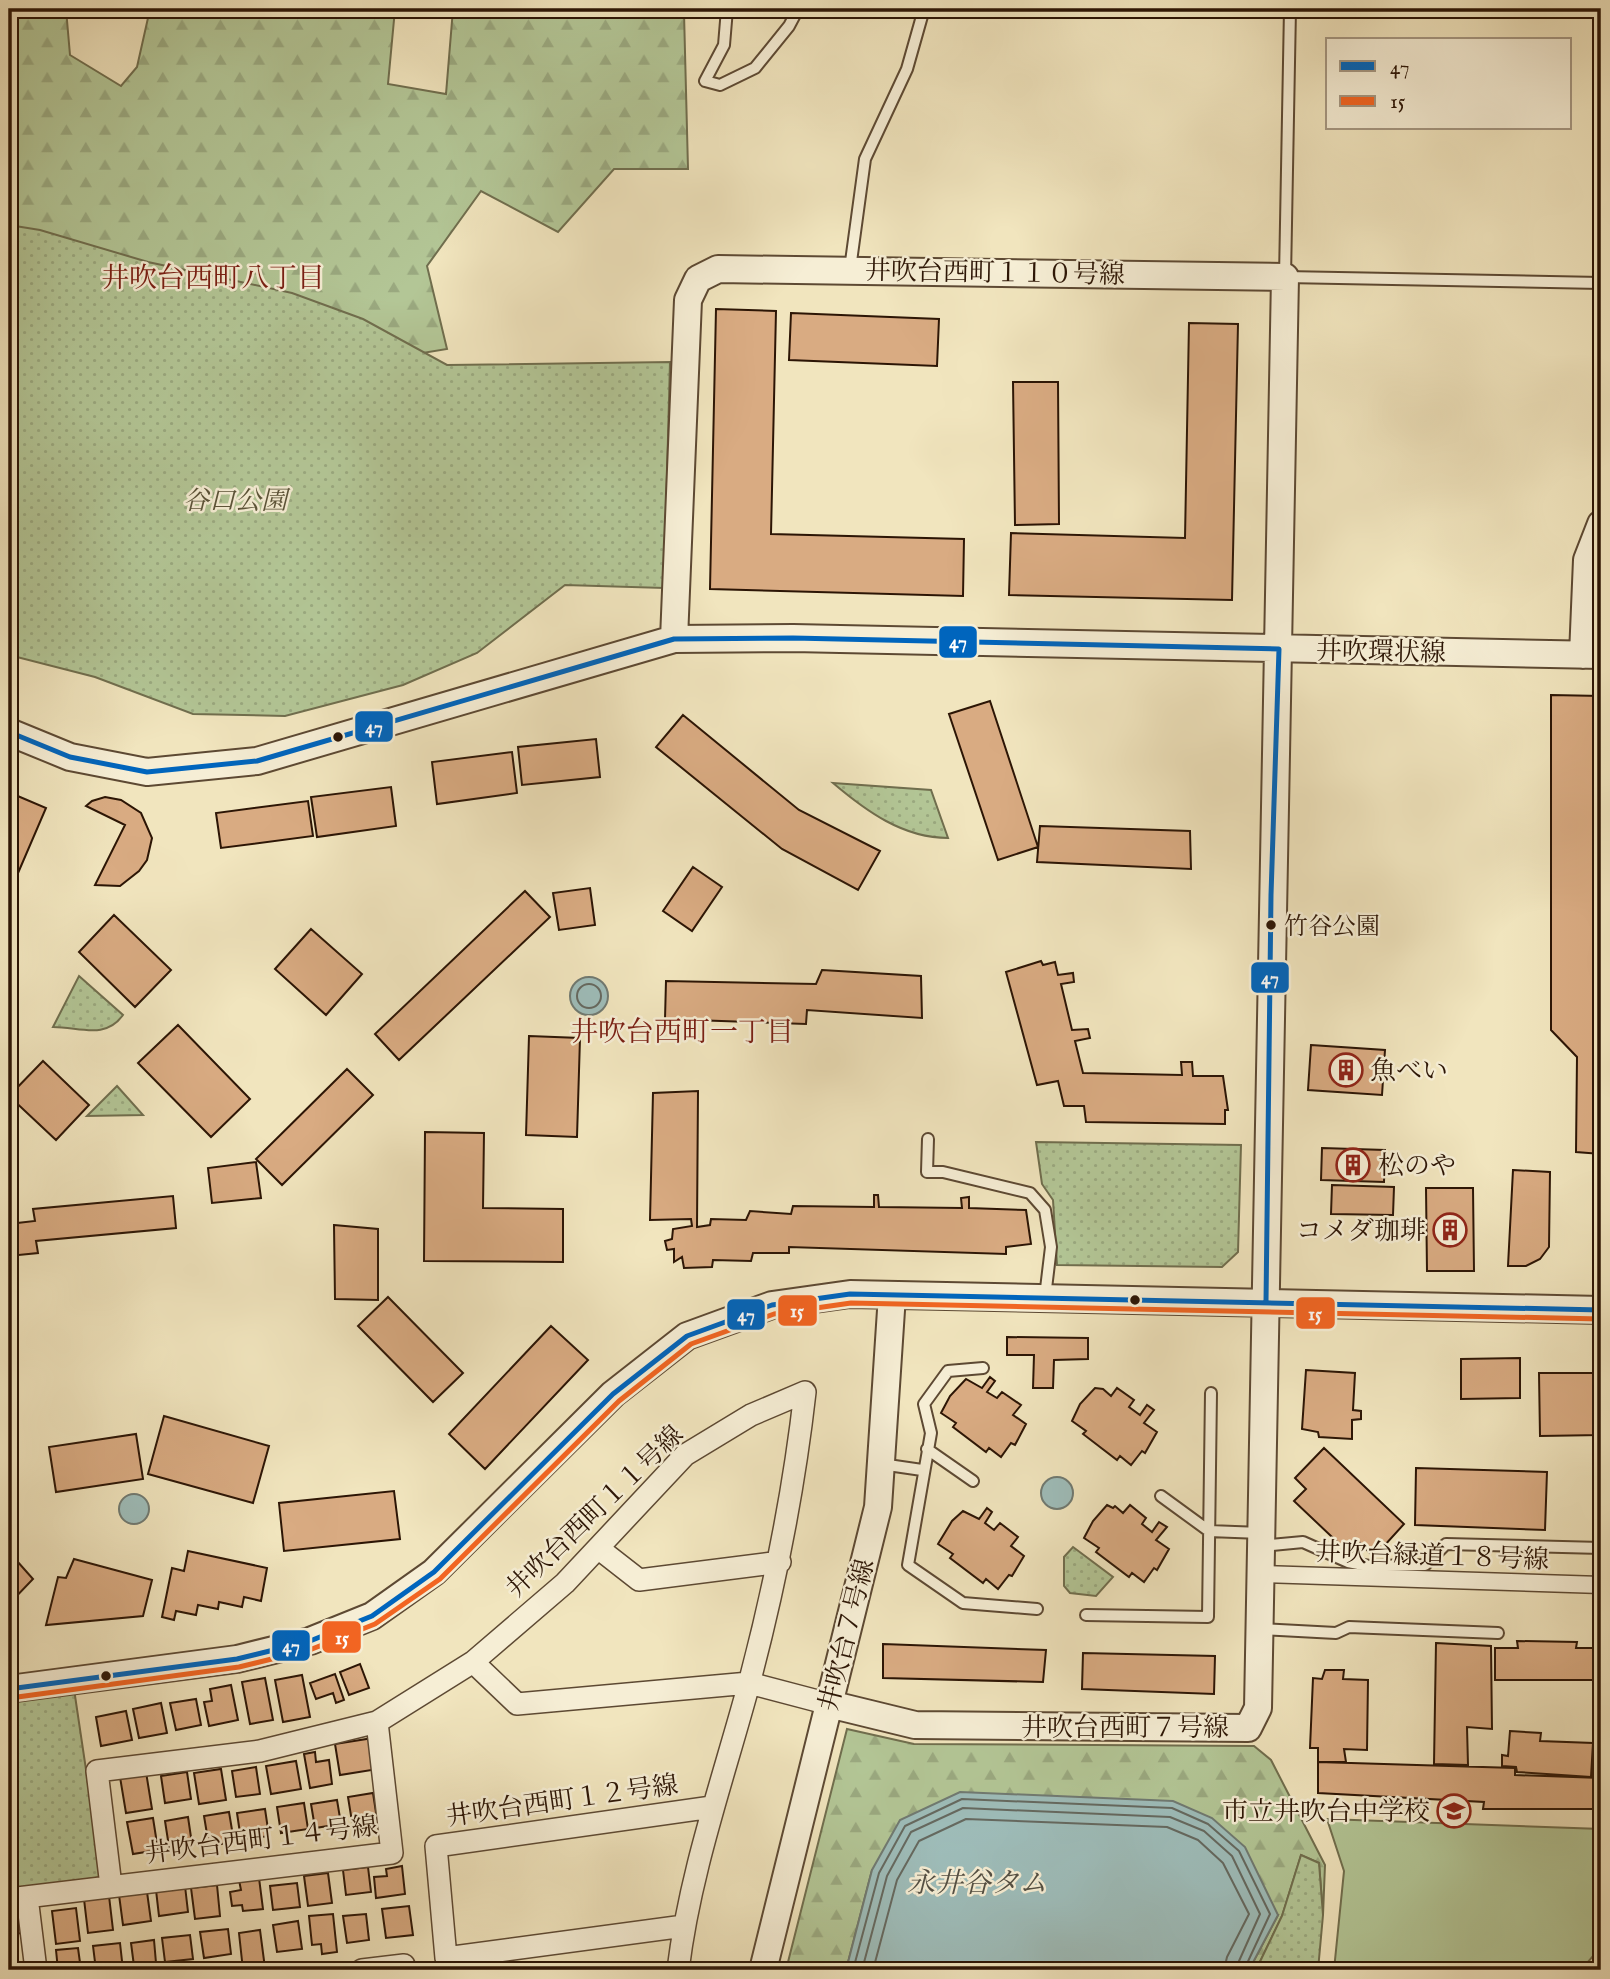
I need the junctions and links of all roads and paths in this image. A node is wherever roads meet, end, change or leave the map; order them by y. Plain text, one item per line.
1 (727, 9) edge
2 (798, 9) edge
3 (924, 9) edge
4 (1290, 9) edge
5 (850, 269) junction
6 (1284, 277) junction
7 (1601, 284) edge
8 (1601, 523) edge
9 (674, 639) junction
10 (1279, 649) junction
11 (1592, 655) edge
12 (9, 732) edge
13 (928, 1139) dead end
14 (892, 1295) junction
15 (1045, 1297) junction
16 (1266, 1302) junction
17 (1601, 1310) edge
18 (983, 1368) dead end
19 (1211, 1393) dead end
20 (927, 1449) junction
21 (881, 1464) junction
22 (922, 1470) junction
23 (973, 1481) dead end
24 (1161, 1496) dead end
25 (1209, 1531) junction
26 (1261, 1539) junction
27 (598, 1548) junction
28 (1601, 1548) edge
29 (780, 1562) junction
30 (1261, 1574) junction
31 (1601, 1584) edge
32 (1037, 1609) dead end
33 (1086, 1615) dead end
34 (1260, 1629) junction
35 (1499, 1633) dead end
36 (473, 1662) junction
37 (749, 1683) junction
38 (9, 1689) edge
39 (829, 1704) junction
40 (377, 1722) junction
41 (712, 1807) junction
42 (111, 1886) junction
43 (18, 1898) edge
44 (684, 1926) junction
45 (36, 1970) edge
46 (362, 1970) edge
47 (405, 1970) edge
48 (678, 1970) edge
49 (763, 1970) edge

1 - 2 lane
3 - 5 lane
4 - 6 lane
5 - 6 street, 井吹台西町１１０号線
5 - 9 street, 井吹台西町１１０号線
6 - 7 lane
6 - 10 street
8 - 11 street
9 - 10 street, 井吹環状線
9 - 12 street, 井吹環状線
10 - 11 street, 井吹環状線
10 - 16 street, 井吹台西町７号線
13 - 15 lane
14 - 15 street
14 - 21 street, 井吹台７号線
14 - 38 street
15 - 16 street
16 - 17 street
16 - 26 street, 井吹台西町７号線
18 - 20 lane
19 - 25 lane
20 - 22 lane
20 - 23 lane
21 - 22 lane
21 - 39 street, 井吹台７号線
22 - 32 lane
24 - 25 lane
25 - 26 lane
25 - 33 lane
26 - 28 lane
26 - 30 street, 井吹台西町７号線
27 - 29 street
27 - 29 street, 井吹台西町１１号線
27 - 36 street, 井吹台西町１１号線
29 - 37 street, 井吹台西町１１号線
30 - 31 street, 井吹台緑道１８号線
30 - 34 street, 井吹台西町７号線
34 - 35 lane
34 - 39 street, 井吹台西町７号線
36 - 37 street
36 - 40 street, 井吹台西町１１号線
37 - 39 street
37 - 41 street, 井吹台西町１１号線
39 - 49 street, 井吹台７号線
40 - 42 street, 井吹台西町１１号線
40 - 42 street, 井吹台西町１４号線
41 - 44 street, 井吹台西町１１号線
41 - 44 street, 井吹台西町１２号線
42 - 43 street, 井吹台西町１４号線
43 - 45 street
44 - 48 street, 井吹台西町１１号線
46 - 47 street

